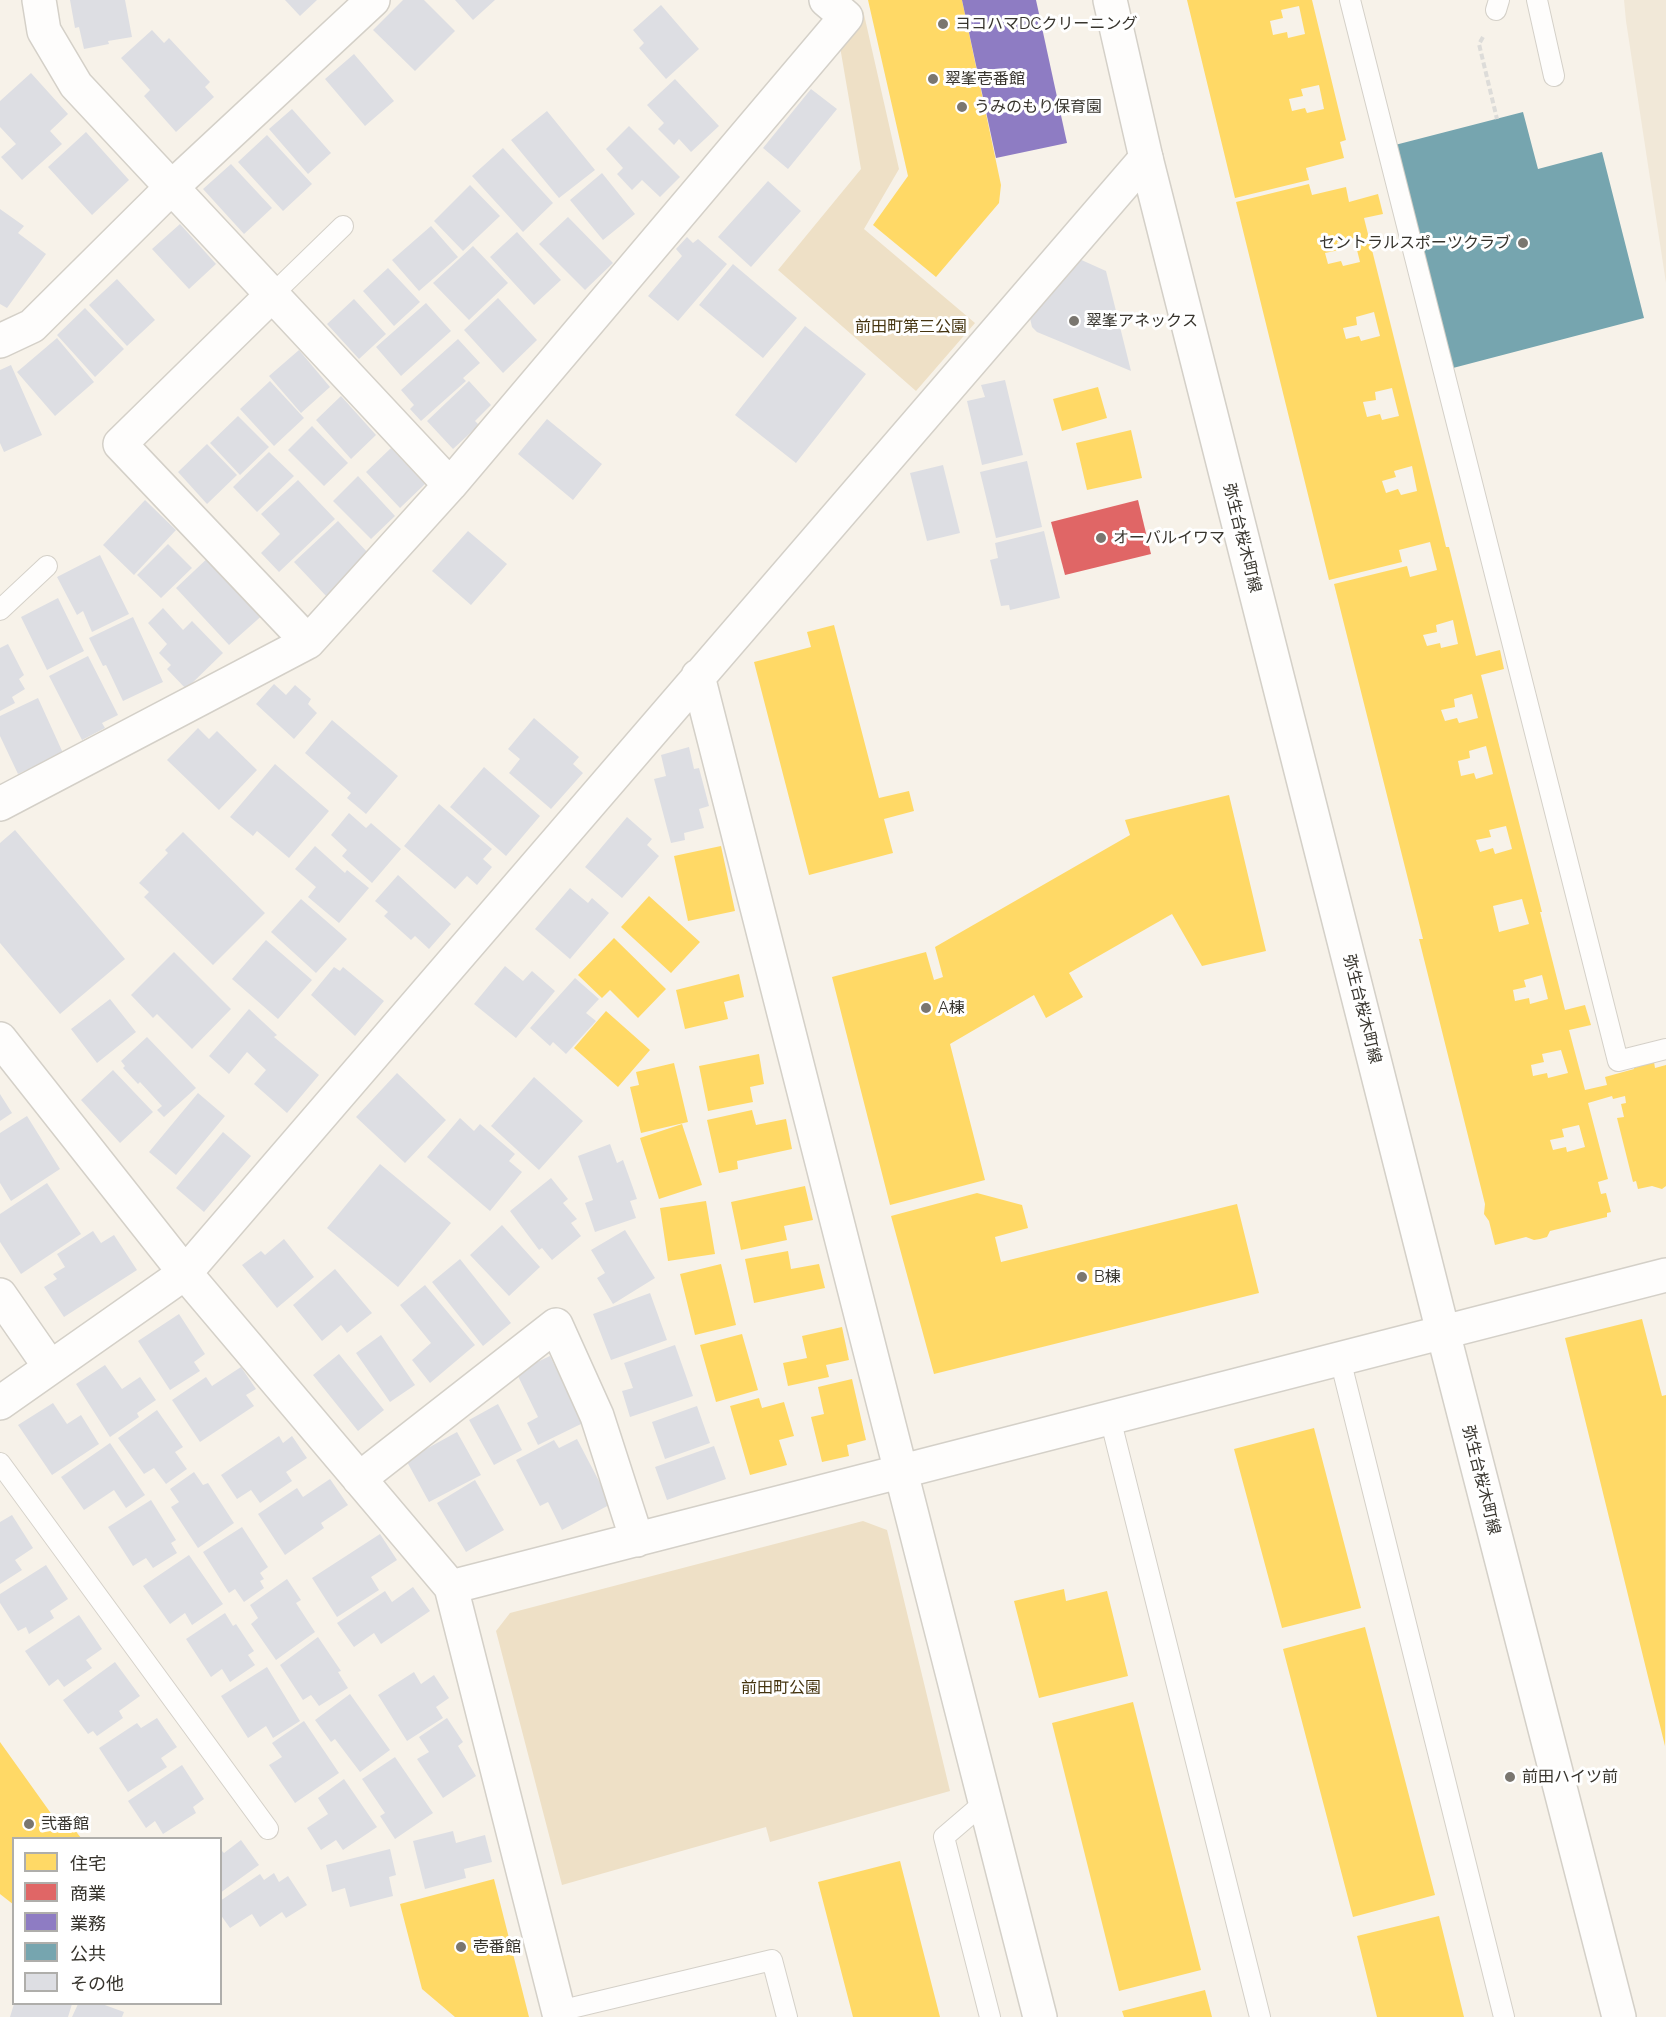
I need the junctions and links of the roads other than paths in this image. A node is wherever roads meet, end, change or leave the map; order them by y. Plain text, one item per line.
1 (39, 0) edge
2 (373, 0) edge
3 (826, 0) edge
4 (1110, 0) edge
5 (1350, 0) edge
6 (1537, 0) edge
7 (1554, 76) dead end
8 (1146, 159) junction
9 (172, 187) junction
10 (343, 226) dead end
11 (272, 295) junction
12 (0, 341) edge
13 (450, 485) junction
14 (47, 566) dead end
15 (0, 609) edge
16 (308, 642) junction
17 (698, 676) junction
18 (0, 804) edge
19 (0, 1039) edge
20 (1666, 1049) edge
21 (185, 1273) junction
22 (1666, 1275) edge
23 (0, 1295) edge
24 (1443, 1332) junction
25 (1340, 1359) junction
26 (50, 1367) junction
27 (0, 1403) edge
28 (1110, 1418) junction
29 (0, 1463) edge
30 (903, 1472) junction
31 (360, 1479) junction
32 (637, 1540) junction
33 (451, 1587) junction
34 (986, 1801) junction
35 (268, 1829) dead end
36 (560, 2014) edge
37 (787, 2017) edge
38 (990, 2017) edge
39 (1040, 2017) edge
40 (1260, 2017) edge
41 (1504, 2017) edge
42 (1619, 2017) edge

1 - 9 street
2 - 9 street
3 - 13 street
4 - 8 street, 弥生台桜木町線
5 - 20 lane
6 - 7 lane
8 - 17 street
8 - 24 street, 弥生台桜木町線
9 - 11 street
9 - 12 street
10 - 11 lane
11 - 13 street
11 - 16 street
13 - 16 street
14 - 15 lane
16 - 18 street
17 - 21 street
17 - 30 street
19 - 21 street
21 - 26 street
21 - 31 street
22 - 24 street
23 - 26 street
24 - 25 street
24 - 42 street, 弥生台桜木町線
25 - 28 street
25 - 41 lane
26 - 27 street
28 - 30 street
28 - 40 lane
29 - 35 lane
30 - 32 street
30 - 34 street
31 - 32 street
31 - 33 street
32 - 33 street
33 - 36 street
34 - 38 lane
34 - 39 street
36 - 37 lane

